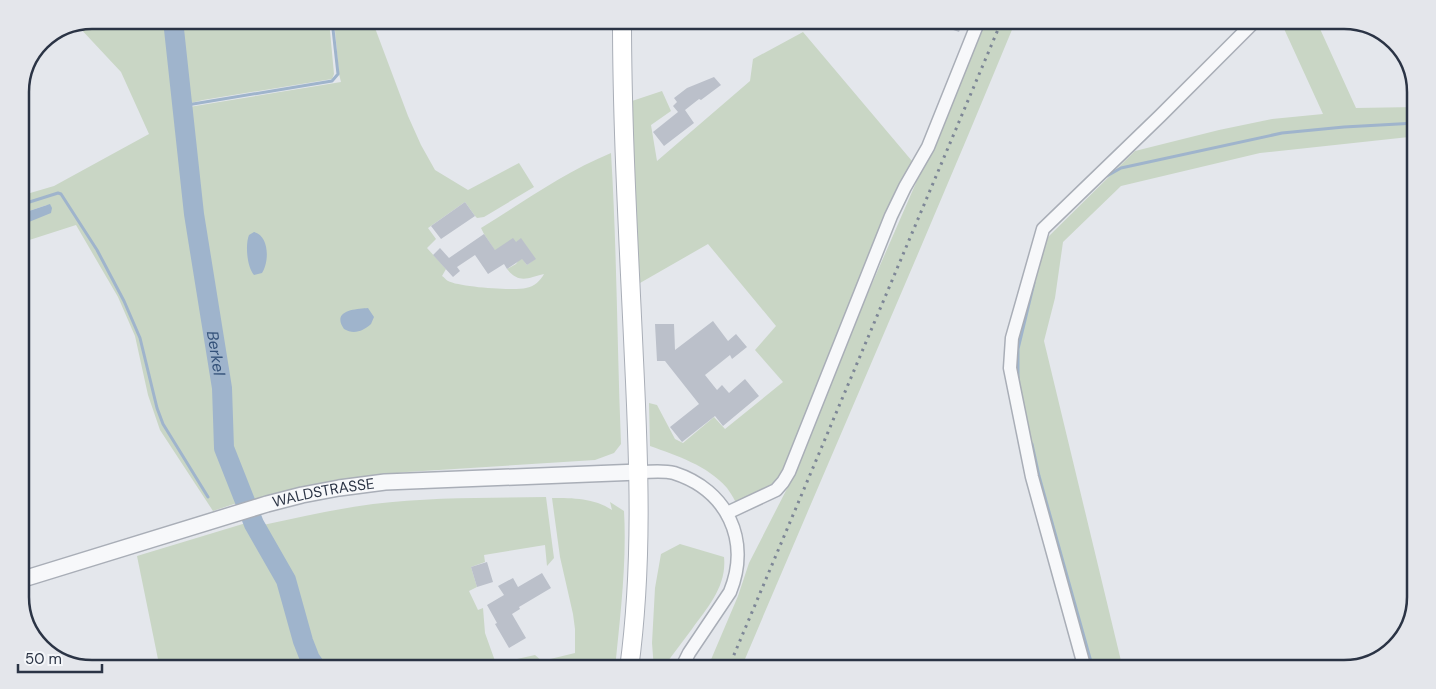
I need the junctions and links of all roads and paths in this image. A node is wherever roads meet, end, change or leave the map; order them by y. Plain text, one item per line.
1 (622, 29) edge
2 (975, 29) edge
3 (1247, 29) edge
4 (639, 472) junction
5 (727, 513) junction
6 (29, 577) edge
7 (630, 660) edge
8 (686, 660) edge
9 (1083, 660) edge

1 - 4 main road
2 - 5 street
3 - 9 street
4 - 5 street
4 - 6 street, WALDSTRASSE
4 - 7 main road
5 - 8 street

